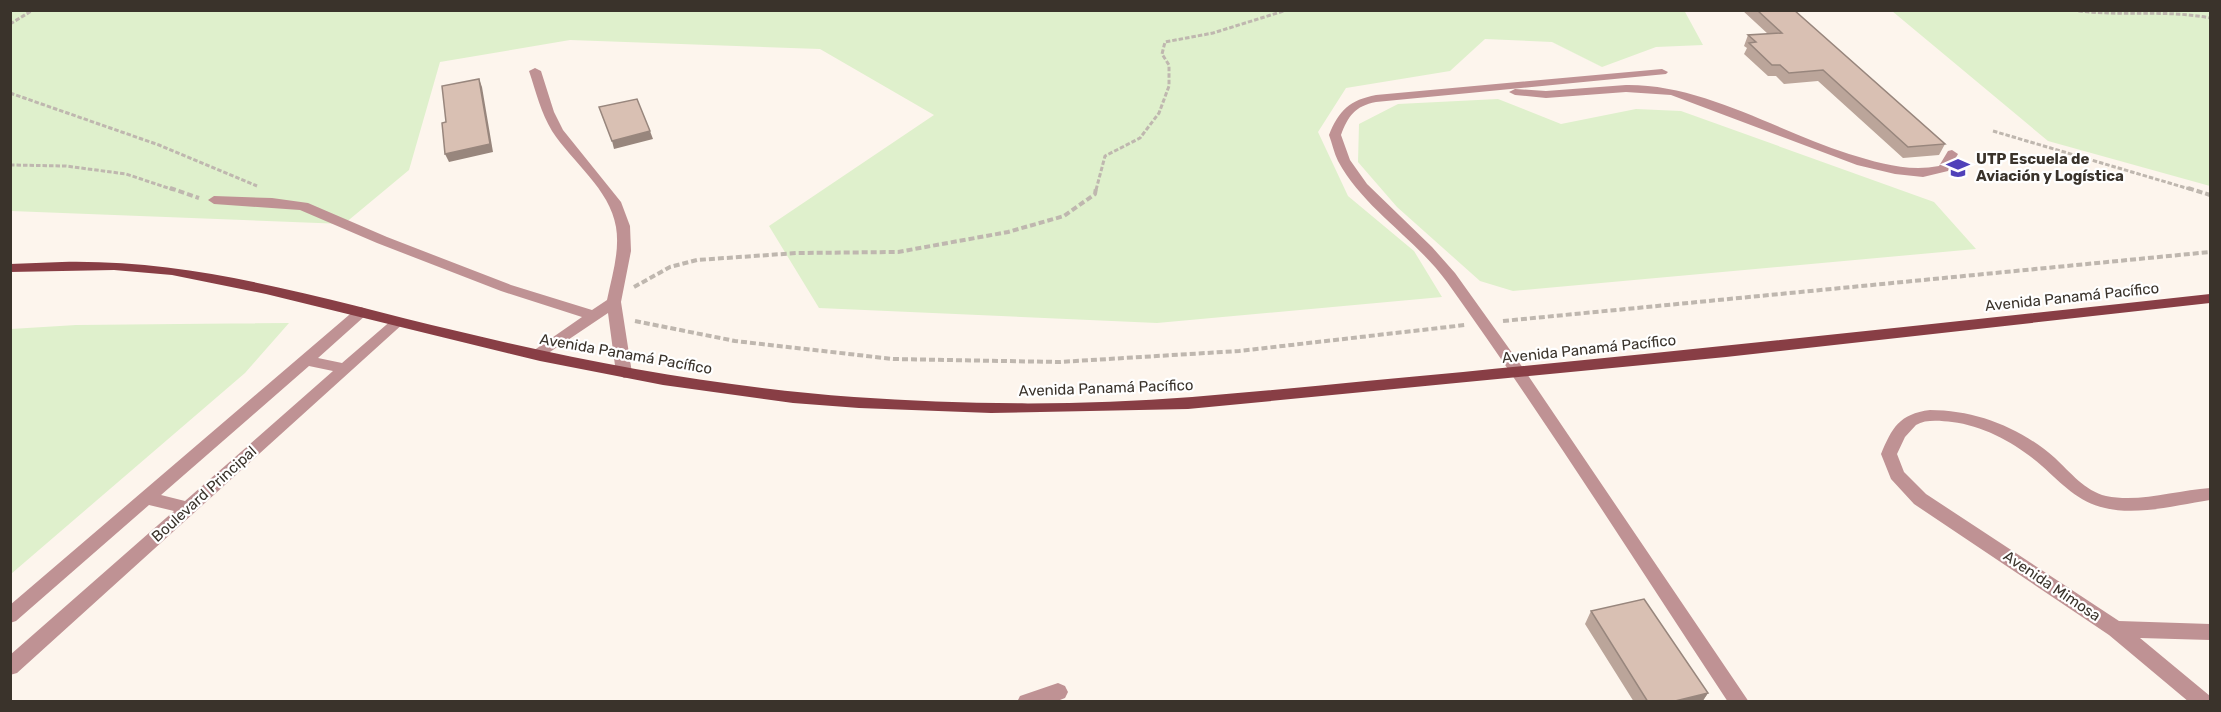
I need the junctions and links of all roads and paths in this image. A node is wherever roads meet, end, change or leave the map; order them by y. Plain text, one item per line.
1 (33, 10) edge
2 (1287, 10) edge
3 (2072, 10) edge
4 (2211, 18) edge
5 (10, 24) edge
6 (535, 71) dead end
7 (1662, 72) dead end
8 (1494, 87) junction
9 (10, 93) edge
10 (1993, 131) dead end
11 (1953, 154) dead end
12 (10, 165) edge
13 (262, 188) dead end
14 (2211, 195) edge
15 (214, 200) joint
16 (2211, 252) edge
17 (10, 268) edge
18 (2211, 299) edge
19 (615, 310) junction
20 (361, 312) junction
21 (594, 316) junction
22 (398, 322) junction
23 (1483, 323) junction
24 (538, 355) junction
25 (306, 360) junction
26 (345, 369) junction
27 (1518, 372) junction
28 (624, 373) junction
29 (2211, 494) edge
30 (147, 498) junction
31 (188, 508) junction
32 (10, 616) edge
33 (2116, 629) junction
34 (2211, 632) edge
35 (10, 667) edge
36 (1058, 692) dead end
37 (1027, 702) edge
38 (1739, 702) edge
39 (2204, 702) edge

1 - 5 path
2 - 19 path
3 - 4 path
6 - 19 street
7 - 8 street
8 - 11 street
8 - 23 street
9 - 13 path
10 - 14 path
12 - 15 path
15 - 21 street
16 - 23 path
17 - 20 main road, Avenida Panamá Pacífico
18 - 27 main road, Avenida Panamá Pacífico
19 - 21 street
19 - 23 path
19 - 28 street
20 - 22 main road, Avenida Panamá Pacífico
20 - 25 street
21 - 24 street
22 - 24 main road, Avenida Panamá Pacífico
22 - 26 street, Boulevard Principal
23 - 27 street
24 - 28 main road, Avenida Panamá Pacífico
25 - 26 street
25 - 30 street
26 - 31 street, Boulevard Principal
27 - 28 main road, Avenida Panamá Pacífico
27 - 38 street
29 - 33 street, Avenida Mimosa
30 - 31 street
30 - 32 street
31 - 35 street, Boulevard Principal
33 - 34 street
33 - 39 street, Avenida Mimosa
36 - 37 street

